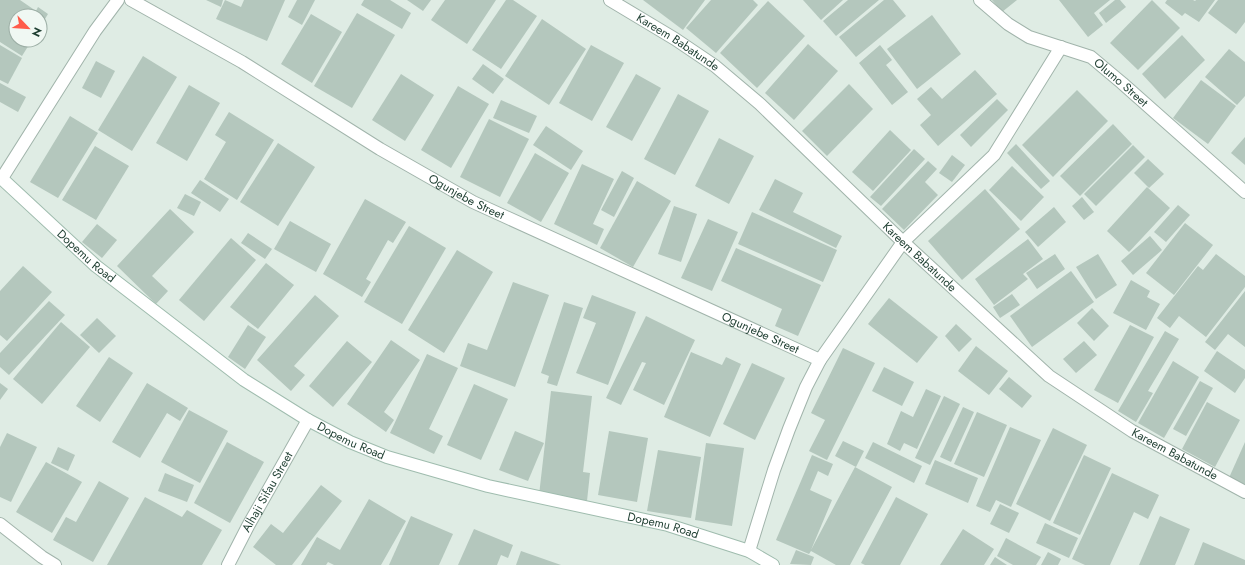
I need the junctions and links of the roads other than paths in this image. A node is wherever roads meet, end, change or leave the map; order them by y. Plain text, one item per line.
1 (118, 0) edge
2 (131, 0) edge
3 (610, 0) edge
4 (980, 0) edge
5 (1061, 47) junction
6 (1, 177) edge
7 (1245, 192) edge
8 (903, 242) junction
9 (820, 360) junction
10 (308, 420) junction
11 (1245, 492) edge
12 (0, 524) edge
13 (749, 551) junction
14 (55, 565) edge
15 (228, 565) edge
16 (773, 565) edge

1 - 6 street
2 - 9 street, Ogunjebe Street
3 - 8 street, Kareem Babatunde
4 - 5 street, Olumo Street
5 - 7 street, Olumo Street
5 - 8 street
6 - 10 street, Dopemu Road
8 - 9 street
8 - 11 street, Kareem Babatunde
9 - 13 street
10 - 13 street, Dopemu Road
10 - 15 street, Alhaji Sifau Street
12 - 14 street
13 - 16 street, Dopemu Road

